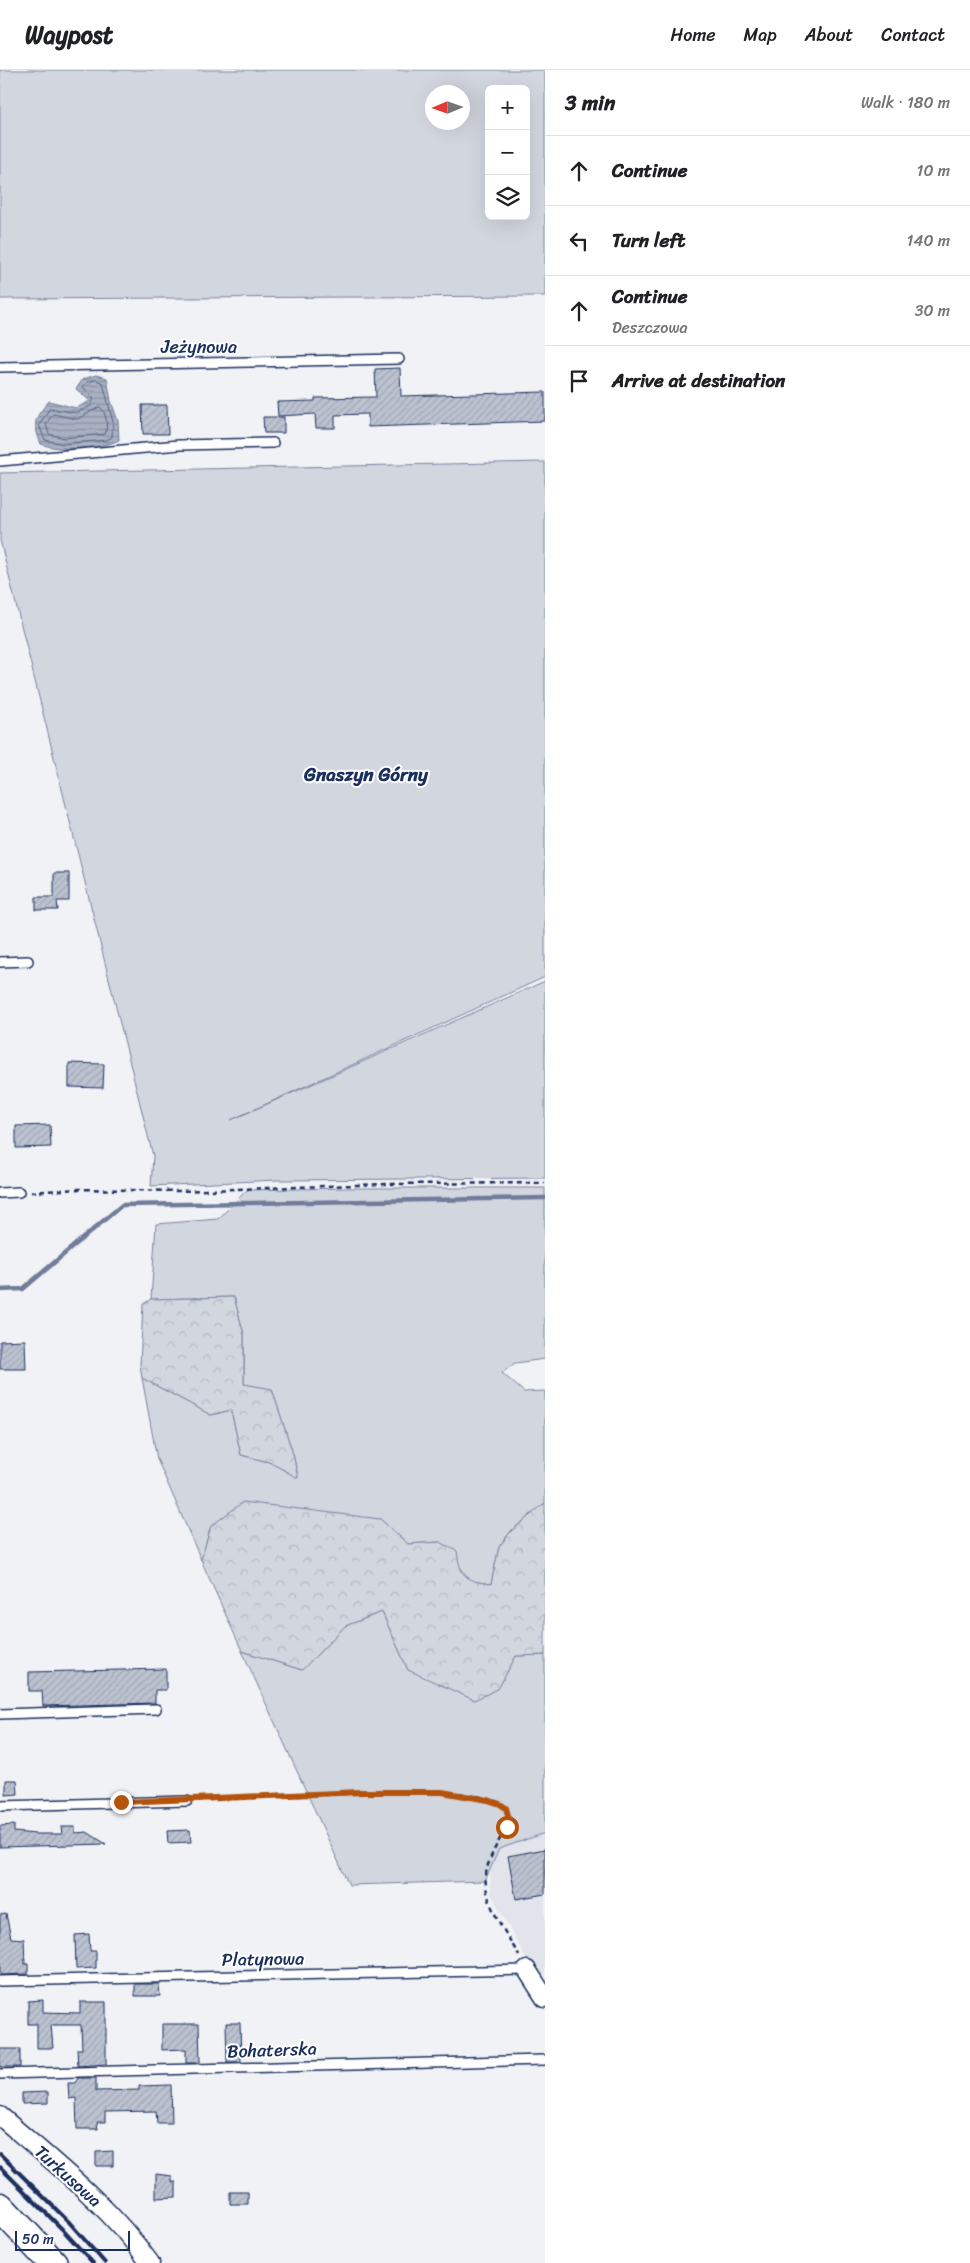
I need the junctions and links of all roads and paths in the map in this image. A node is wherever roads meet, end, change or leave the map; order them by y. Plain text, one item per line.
1 (399, 359) dead end
2 (0, 367) edge
3 (273, 443) dead end
4 (0, 461) edge
5 (0, 962) edge
6 (28, 962) dead end
7 (545, 1183) edge
8 (19, 1192) joint
9 (0, 1193) edge
10 (156, 1709) dead end
11 (0, 1714) edge
12 (187, 1801) joint
13 (0, 1806) edge
14 (527, 1970) junction
15 (0, 1981) edge
16 (545, 1998) edge
17 (545, 2060) edge
18 (0, 2074) edge
19 (0, 2116) edge
20 (0, 2208) edge
21 (53, 2263) edge
22 (150, 2263) edge

1 - 2 lane, Jeżynowa
3 - 4 lane
5 - 6 lane
7 - 8 path
8 - 9 lane
10 - 11 lane
12 - 13 lane
12 - 14 path
14 - 15 lane, Platynowa
14 - 16 street
17 - 18 lane, Bohaterska
19 - 22 street, Turkusowa
20 - 21 main road

